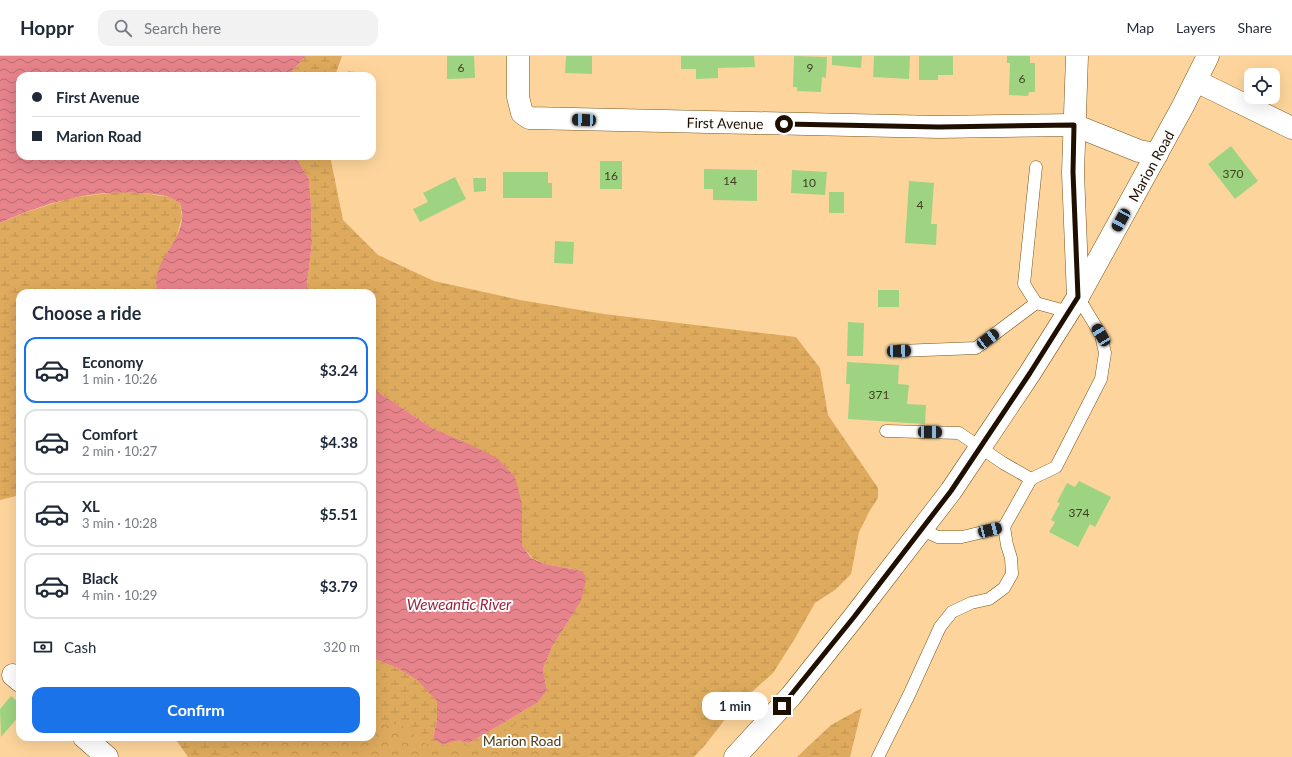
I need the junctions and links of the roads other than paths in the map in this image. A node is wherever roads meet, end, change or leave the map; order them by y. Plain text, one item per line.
1 (518, 56) edge
2 (1077, 56) edge
3 (1208, 56) edge
4 (1196, 81) junction
5 (1074, 125) junction
6 (1292, 128) edge
7 (1157, 154) junction
8 (1036, 167) dead end
9 (1036, 303) junction
10 (1074, 304) junction
11 (899, 351) dead end
12 (886, 431) dead end
13 (980, 447) junction
14 (1031, 479) junction
15 (1004, 527) junction
16 (922, 530) junction
17 (89, 741) edge
18 (107, 757) edge
19 (736, 757) edge
20 (878, 757) edge

1 - 5 street, First Avenue
2 - 5 street
3 - 4 street, Marion Road
4 - 6 street
4 - 7 street, Marion Road
5 - 7 street
5 - 10 street
7 - 10 street, Marion Road
8 - 9 lane
9 - 10 lane
9 - 11 lane
10 - 13 street, Marion Road
10 - 14 lane
12 - 13 lane
13 - 14 lane
13 - 16 street, Marion Road
14 - 15 lane
15 - 16 lane
15 - 20 lane
16 - 19 street, Marion Road
17 - 18 street

